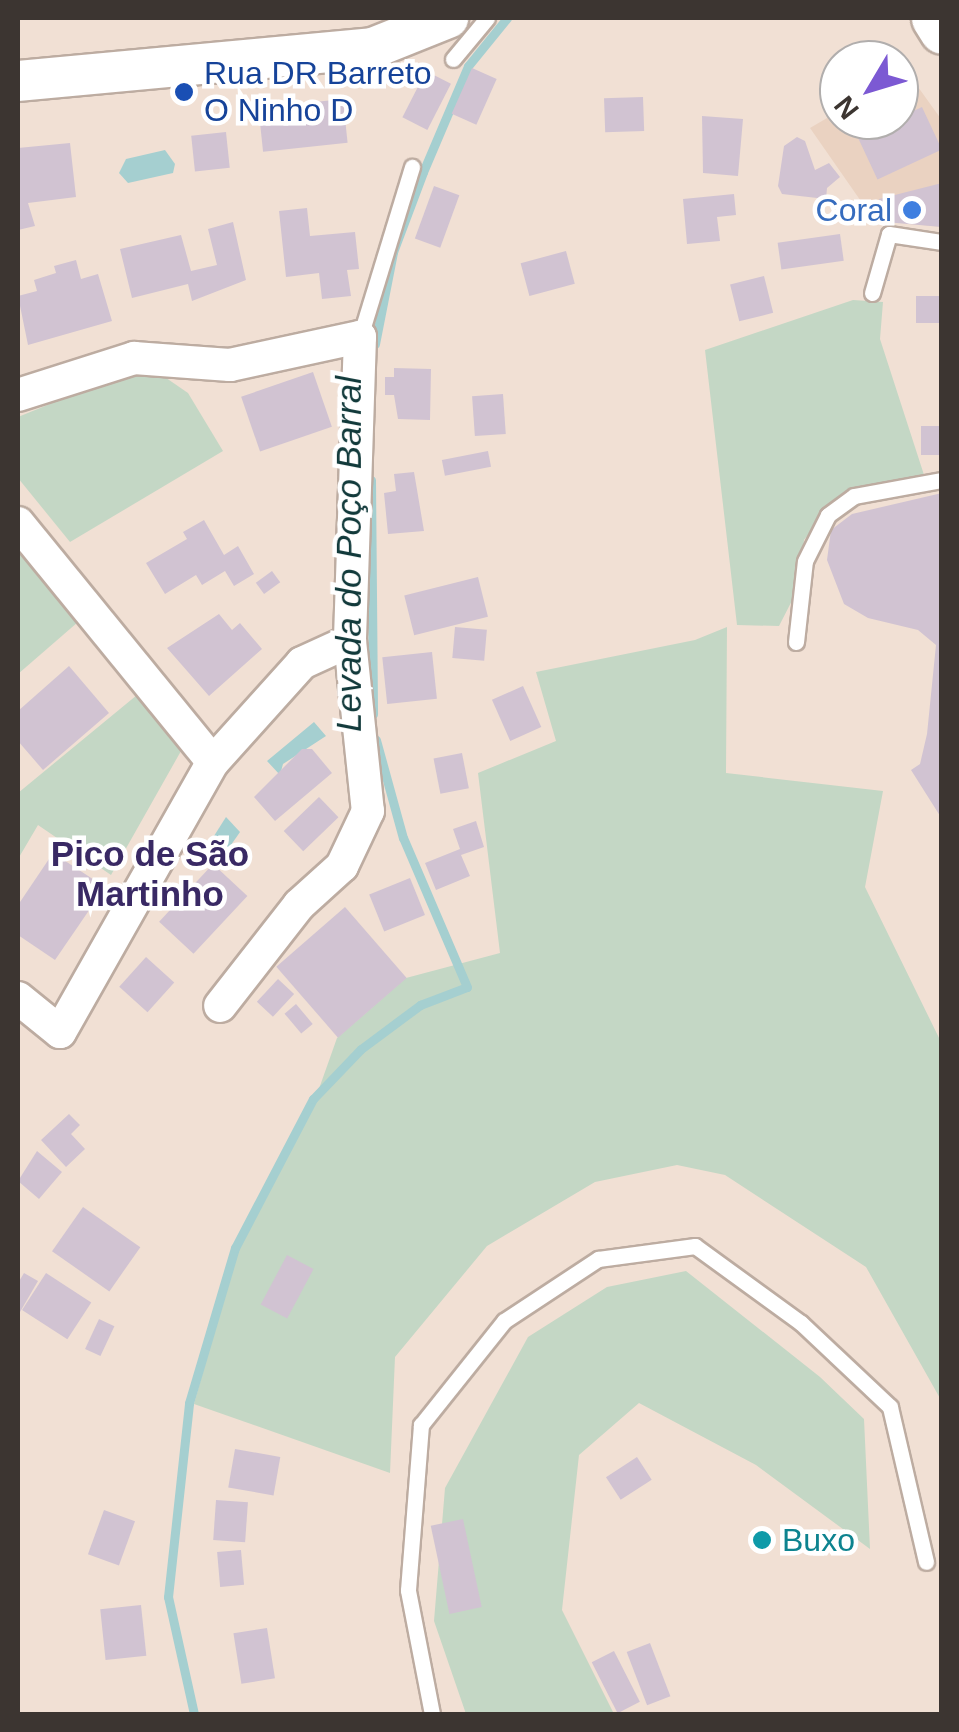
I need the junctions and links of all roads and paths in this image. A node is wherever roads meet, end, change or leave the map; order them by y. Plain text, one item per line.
1 (448, 18) edge
2 (487, 18) edge
3 (934, 18) edge
4 (942, 32) edge
5 (453, 59) dead end
6 (18, 81) edge
7 (412, 167) dead end
8 (942, 242) edge
9 (872, 293) dead end
10 (360, 338) junction
11 (18, 395) edge
12 (942, 480) edge
13 (18, 523) edge
14 (350, 641) junction
15 (796, 642) dead end
16 (213, 762) junction
17 (18, 998) edge
18 (220, 1006) dead end
19 (926, 1562) dead end
20 (432, 1714) edge

1 - 6 street
2 - 5 lane
3 - 4 main road
7 - 10 lane
8 - 9 lane
10 - 11 street
10 - 14 street
12 - 15 lane
13 - 16 street
14 - 16 street
14 - 18 street
16 - 17 street
19 - 20 lane

